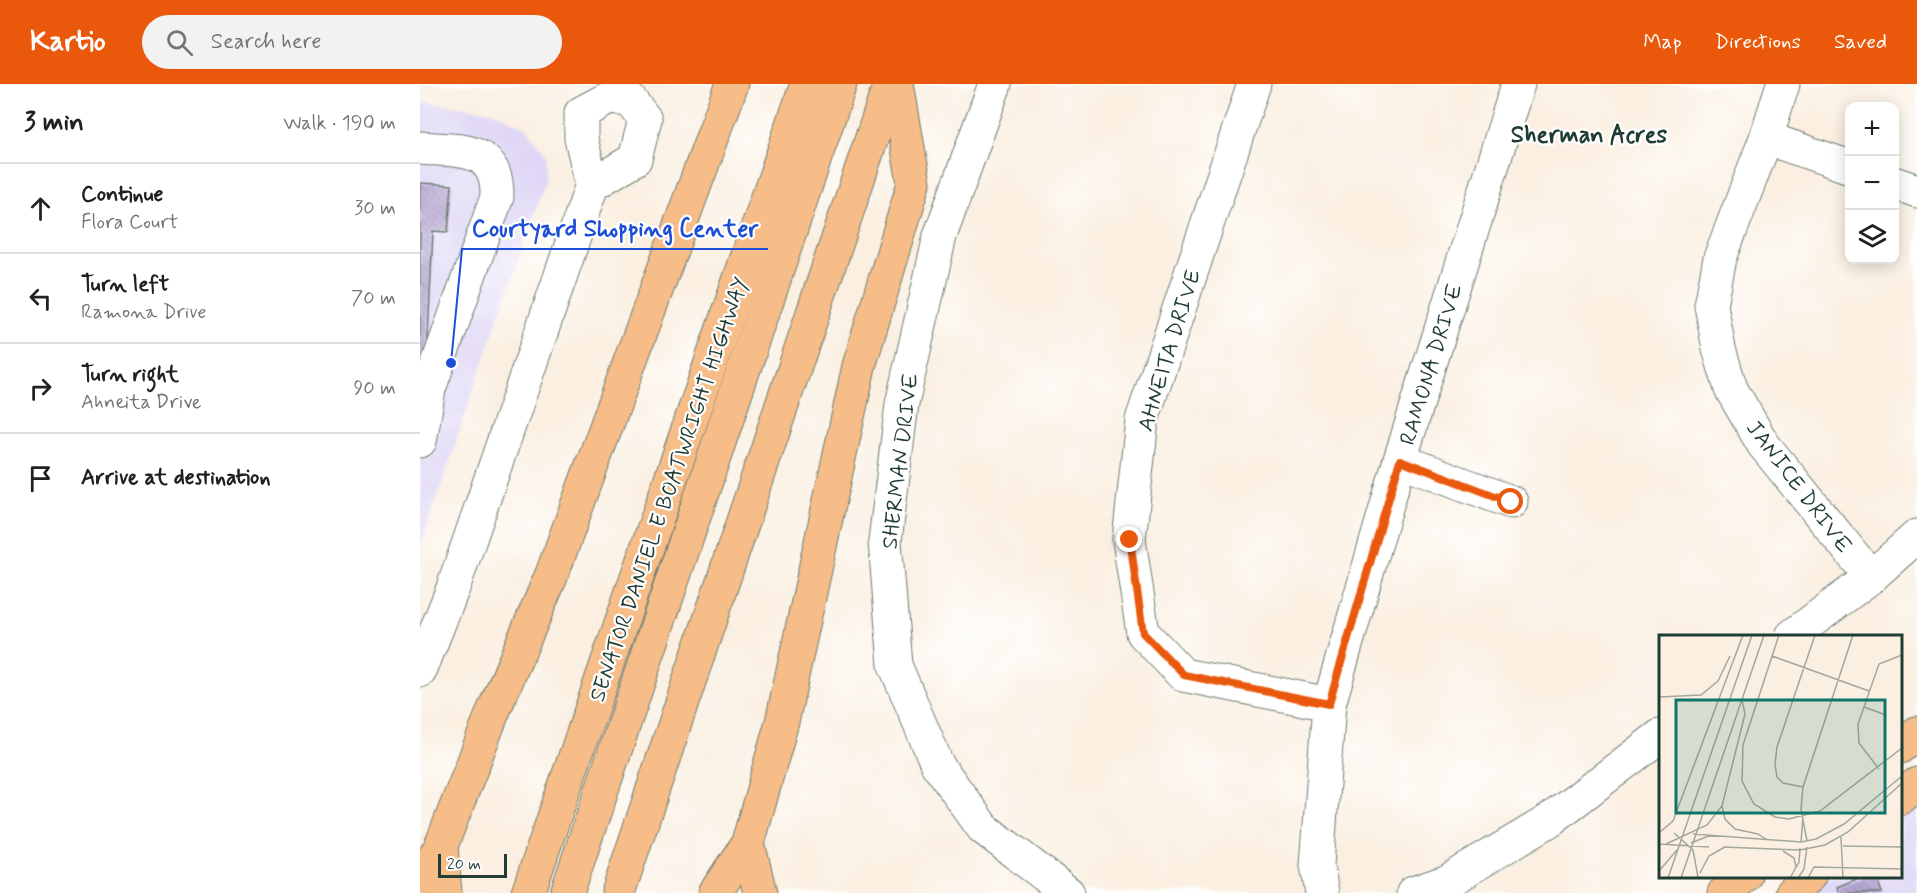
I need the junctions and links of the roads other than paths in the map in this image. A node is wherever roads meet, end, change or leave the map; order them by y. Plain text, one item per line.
1 (732, 84) edge
2 (807, 84) edge
3 (840, 84) edge
4 (890, 84) edge
5 (897, 84) edge
6 (995, 84) edge
7 (1254, 84) edge
8 (1518, 84) edge
9 (1783, 84) edge
10 (1766, 138) junction
11 (420, 148) edge
12 (1845, 165) edge
13 (592, 185) dead end
14 (1899, 185) edge
15 (1917, 191) edge
16 (420, 441) edge
17 (1400, 460) junction
18 (1511, 502) dead end
19 (1917, 536) edge
20 (1870, 577) junction
21 (1793, 635) edge
22 (420, 671) edge
23 (1329, 704) junction
24 (1917, 733) edge
25 (1659, 737) edge
26 (1902, 745) edge
27 (1917, 784) edge
28 (1902, 796) edge
29 (748, 843) junction
30 (441, 846) junction
31 (1743, 878) edge
32 (1807, 878) edge
33 (420, 881) edge
34 (445, 893) edge
35 (528, 893) edge
36 (567, 893) edge
37 (618, 893) edge
38 (715, 893) edge
39 (760, 893) edge
40 (1068, 893) edge
41 (1322, 893) edge
42 (1413, 893) edge
43 (1724, 893) edge
44 (1792, 893) edge

1 - 30 main road
2 - 35 main road, SENATOR DANIEL E BOATWRIGHT HIGHWAY
3 - 36 main road
4 - 37 main road
5 - 29 main road
6 - 40 street, SHERMAN DRIVE
7 - 23 street, AHNEITA DRIVE
8 - 17 street, RAMONA DRIVE
9 - 10 street, JANICE DRIVE
10 - 12 street
10 - 20 street, JANICE DRIVE
11 - 16 street
13 - 22 street
14 - 15 street
17 - 18 street
17 - 23 street, RAMONA DRIVE
19 - 20 street
20 - 21 street
23 - 41 street, RAMONA DRIVE
24 - 26 main road
25 - 42 street
27 - 28 main road
29 - 38 main road
29 - 39 main road
30 - 33 main road
30 - 34 main road
31 - 43 main road
32 - 44 main road

